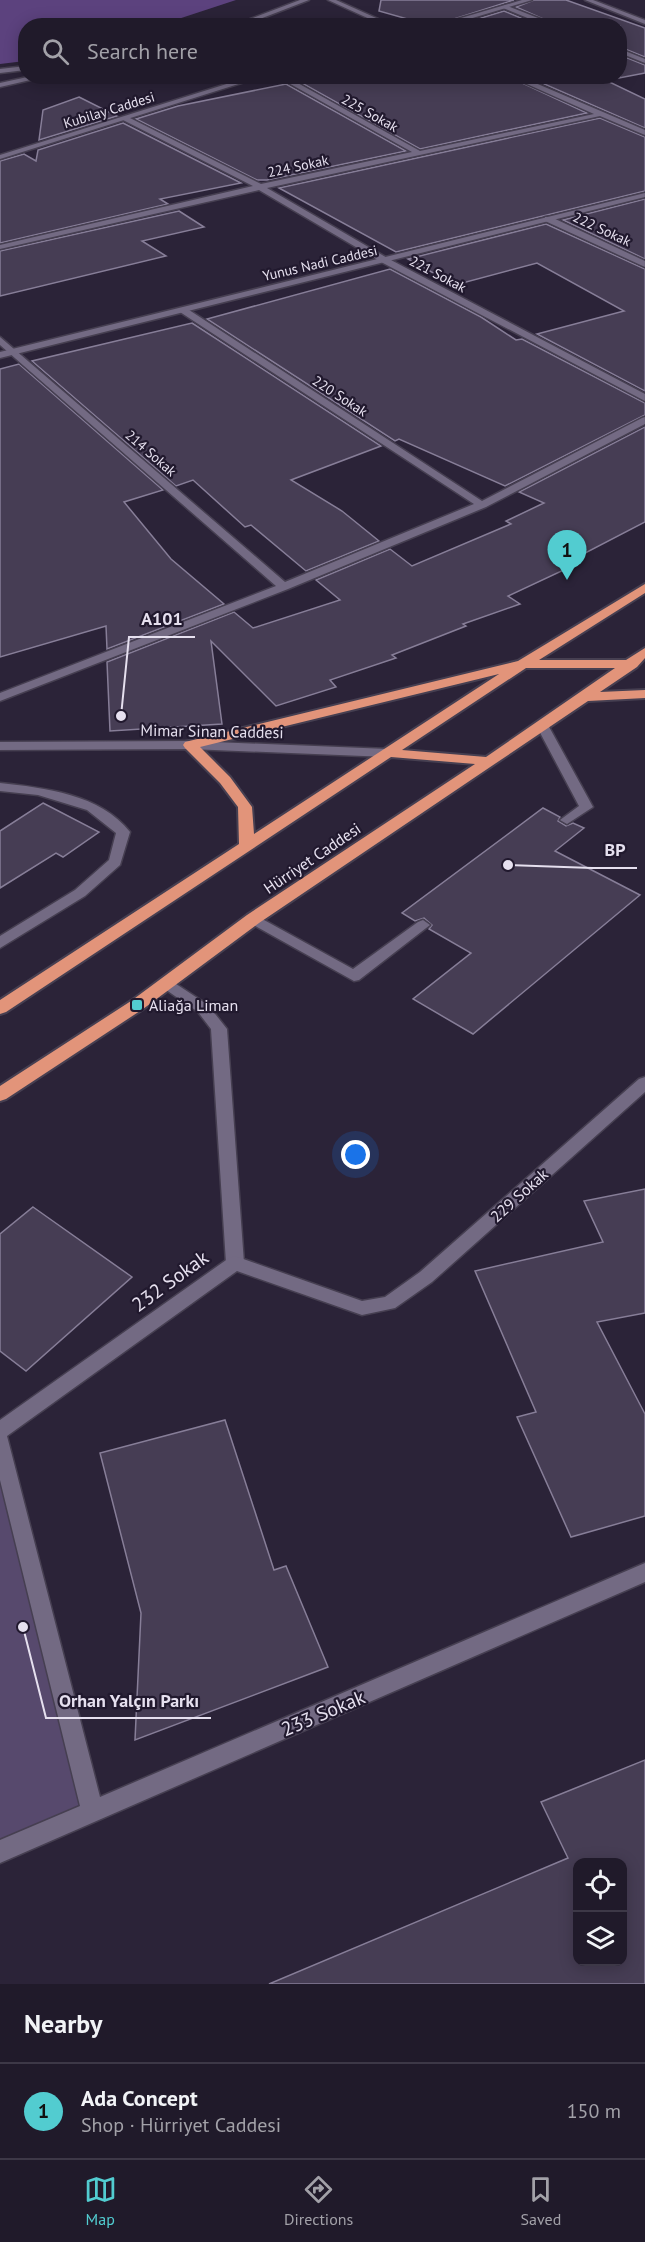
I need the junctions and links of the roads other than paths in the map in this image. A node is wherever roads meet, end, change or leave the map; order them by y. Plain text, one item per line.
1 (306, 0) edge
2 (331, 0) edge
3 (529, 0) edge
4 (588, 0) edge
5 (505, 7) junction
6 (257, 18) edge
7 (373, 18) edge
8 (466, 18) edge
9 (533, 18) edge
10 (645, 22) edge
11 (627, 54) edge
12 (645, 61) edge
13 (18, 69) edge
14 (0, 71) edge
15 (18, 81) edge
16 (235, 84) edge
17 (294, 84) edge
18 (531, 84) edge
19 (0, 85) edge
20 (602, 114) junction
21 (126, 118) junction
22 (645, 133) edge
23 (419, 153) junction
24 (0, 157) edge
25 (260, 188) junction
26 (645, 195) edge
27 (548, 219) junction
28 (0, 247) edge
29 (386, 261) junction
30 (645, 264) edge
31 (183, 310) junction
32 (0, 340) edge
33 (13, 352) junction
34 (0, 355) edge
35 (645, 398) edge
36 (645, 420) edge
37 (482, 504) junction
38 (284, 587) junction
39 (645, 588) edge
40 (645, 652) edge
41 (523, 664) junction
42 (637, 664) edge
43 (645, 694) edge
44 (0, 696) edge
45 (585, 697) junction
46 (542, 725) junction
47 (190, 745) junction
48 (0, 746) edge
49 (388, 753) junction
50 (489, 761) junction
51 (0, 787) edge
52 (567, 820) dead end
53 (247, 847) junction
54 (253, 919) junction
55 (423, 926) dead end
56 (0, 943) edge
57 (167, 983) junction
58 (0, 1008) edge
59 (645, 1083) edge
60 (0, 1095) edge
61 (235, 1263) junction
62 (389, 1303) joint
63 (0, 1431) edge
64 (0, 1441) edge
65 (645, 1572) edge
66 (93, 1812) junction
67 (0, 1852) edge

1 - 6 street
2 - 7 street
3 - 5 street
4 - 10 street
5 - 8 street
5 - 9 street
11 - 12 street
13 - 14 street
15 - 19 street
16 - 21 street, Kubilay Caddesi
17 - 23 street, 225 Sokak
18 - 20 street
20 - 22 street
20 - 23 street, 224 Sokak
21 - 24 street, Kubilay Caddesi
21 - 25 street, 221 Sokak
23 - 25 street, 224 Sokak
25 - 28 street, 224 Sokak
25 - 29 street, 221 Sokak
26 - 27 street, Yunus Nadi Caddesi
27 - 29 street, Yunus Nadi Caddesi
27 - 30 street, 222 Sokak
29 - 31 street, Yunus Nadi Caddesi
29 - 35 street, 221 Sokak
31 - 33 street, Yunus Nadi Caddesi
31 - 37 street, 220 Sokak
32 - 33 street, 214 Sokak
33 - 34 street, Yunus Nadi Caddesi
33 - 38 street, 214 Sokak
36 - 37 street
37 - 38 street
38 - 44 street
39 - 41 highway
40 - 42 highway, Hürriyet Caddesi
41 - 42 highway
41 - 47 highway
41 - 49 highway
42 - 45 highway, Hürriyet Caddesi
43 - 45 highway
45 - 46 highway, Hürriyet Caddesi
46 - 50 highway, Hürriyet Caddesi
46 - 52 street
47 - 48 street, Mimar Sinan Caddesi
47 - 49 street, Mimar Sinan Caddesi
47 - 53 highway
49 - 50 highway
49 - 53 highway
50 - 54 highway, Hürriyet Caddesi
51 - 56 street
53 - 58 highway
54 - 55 street
54 - 57 highway, Hürriyet Caddesi
57 - 60 highway, Hürriyet Caddesi
57 - 61 street
59 - 62 street, 229 Sokak
61 - 62 street, 232 Sokak
61 - 63 street, 232 Sokak
64 - 66 street
65 - 66 street, 233 Sokak
66 - 67 street, 233 Sokak

